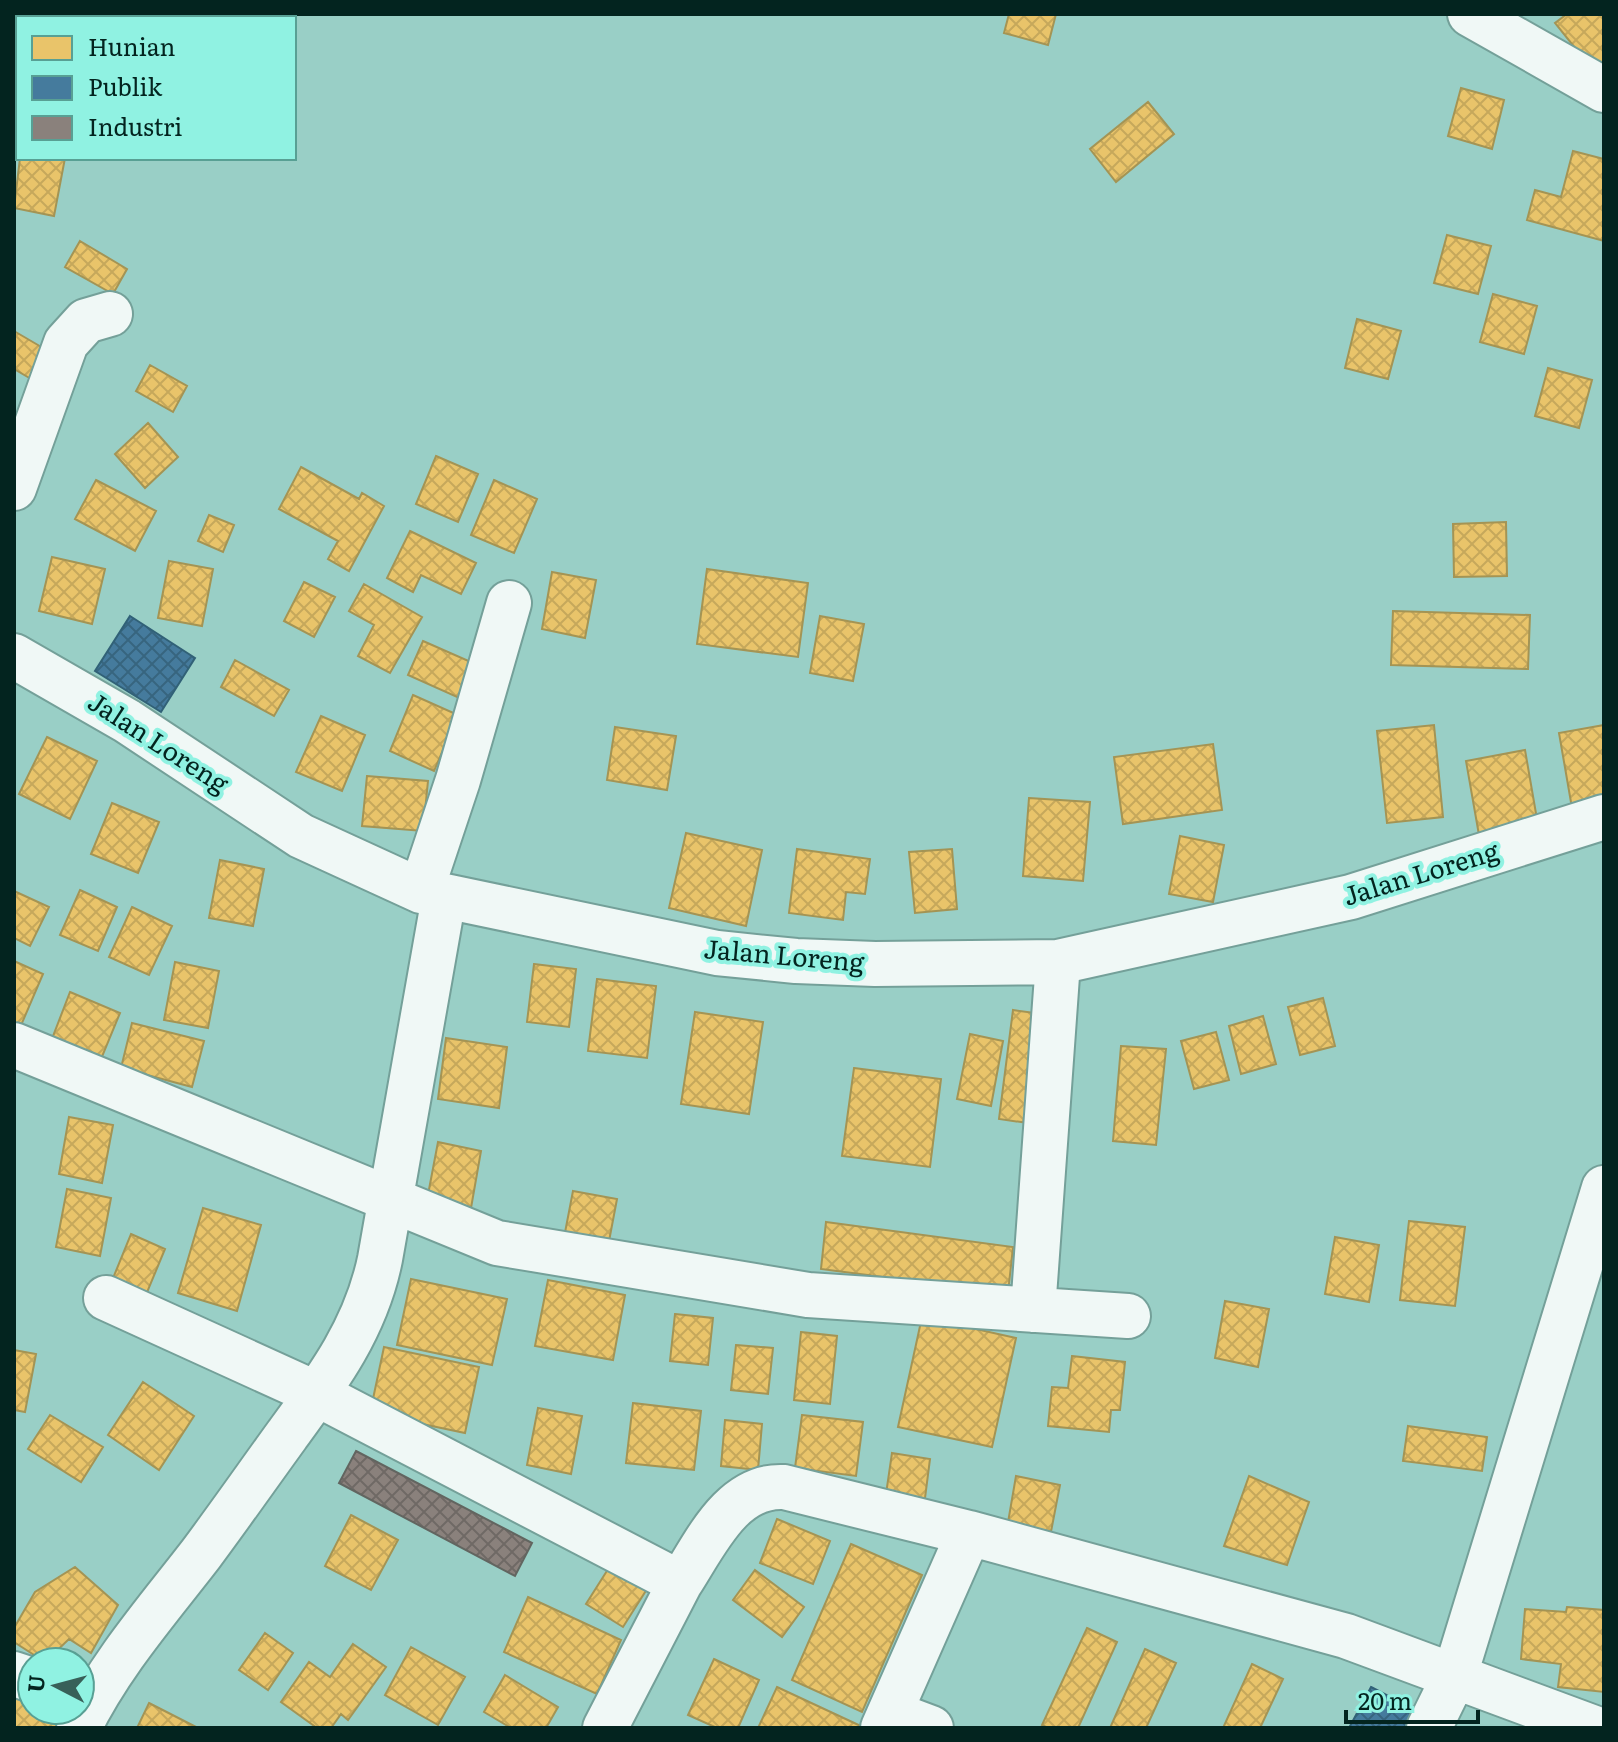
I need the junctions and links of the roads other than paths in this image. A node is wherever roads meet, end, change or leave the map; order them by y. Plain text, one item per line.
1 (1470, 14) edge
2 (1604, 90) edge
3 (110, 314) dead end
4 (14, 488) edge
5 (509, 603) dead end
6 (14, 656) edge
7 (1604, 817) edge
8 (433, 894) junction
9 (1058, 962) junction
10 (14, 1045) edge
11 (1604, 1188) edge
12 (390, 1197) junction
13 (106, 1298) dead end
14 (1033, 1310) junction
15 (1128, 1316) dead end
16 (317, 1394) junction
17 (969, 1533) junction
18 (680, 1583) junction
19 (1455, 1675) junction
20 (96, 1690) edge
21 (887, 1720) edge
22 (605, 1728) edge
23 (931, 1728) edge
24 (1429, 1728) edge
25 (1594, 1728) edge

1 - 2 street
3 - 4 street
5 - 8 street
6 - 8 street, Jalan Loreng
7 - 9 street, Jalan Loreng
8 - 9 street, Jalan Loreng
8 - 12 street
9 - 14 street
10 - 12 street
11 - 19 street
12 - 14 street
12 - 16 street
13 - 16 street
14 - 15 street
16 - 18 street
16 - 20 street
17 - 18 street
17 - 19 street
17 - 21 street
18 - 22 street
19 - 24 street
19 - 25 street
21 - 23 street

